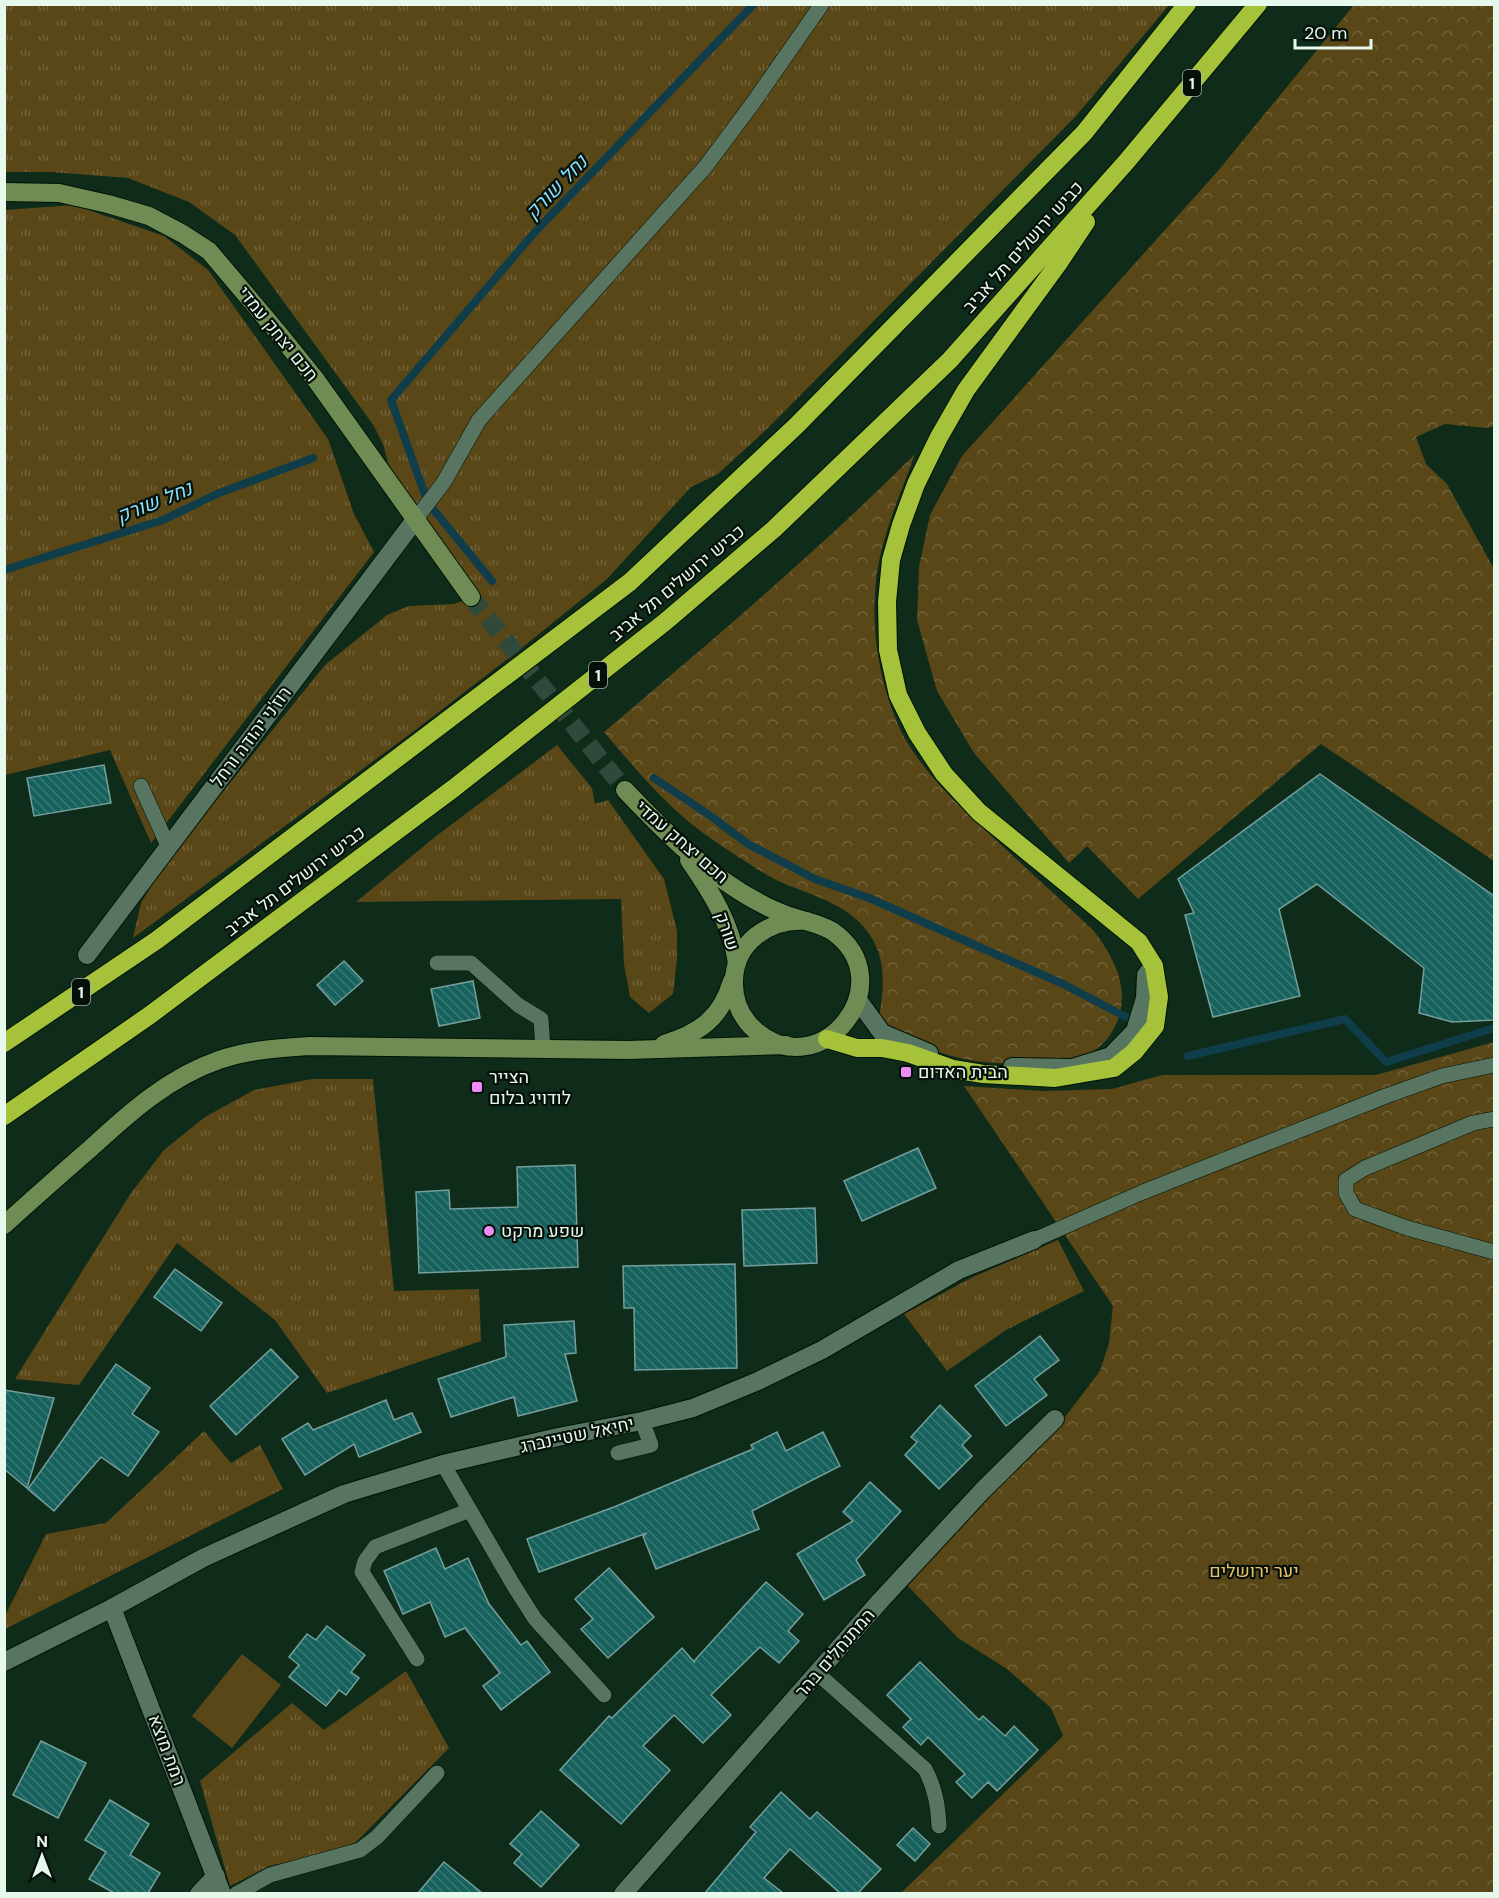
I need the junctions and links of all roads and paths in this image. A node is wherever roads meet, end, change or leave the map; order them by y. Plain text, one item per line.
1 (822, 4) edge
2 (1187, 4) edge
3 (1258, 4) edge
4 (1127, 161) junction
5 (4, 192) edge
6 (415, 520) junction
7 (471, 597) tunnel mouth
8 (141, 786) dead end
9 (625, 790) tunnel mouth
10 (674, 840) junction
11 (168, 846) junction
12 (807, 921) junction
13 (87, 955) dead end
14 (437, 963) dead end
15 (1154, 966) junction
16 (736, 968) junction
17 (858, 1000) junction
18 (827, 1039) junction
19 (4, 1043) edge
20 (786, 1045) junction
21 (543, 1049) junction
22 (628, 1050) junction
23 (1494, 1065) edge
24 (4, 1116) edge
25 (1494, 1119) edge
26 (4, 1225) edge
27 (1034, 1239) joint
28 (1494, 1252) edge
29 (1055, 1419) dead end
30 (642, 1421) junction
31 (618, 1453) dead end
32 (443, 1464) junction
33 (470, 1510) junction
34 (112, 1608) junction
35 (417, 1659) dead end
36 (4, 1662) edge
37 (817, 1673) junction
38 (604, 1695) dead end
39 (437, 1773) dead end
40 (939, 1826) dead end
41 (219, 1885) edge
42 (199, 1893) edge
43 (236, 1893) edge
44 (623, 1893) edge

1 - 6 lane
2 - 19 highway, כביש ירושלים תל אביב / 1
3 - 4 highway, כביש ירושלים תל אביב / 1
4 - 15 highway
4 - 24 highway, כביש ירושלים תל אביב / 1
5 - 6 main road, חכם יצחק עמדי
6 - 7 main road, חכם יצחק עמדי
6 - 11 street, רוז'ני יהודה ורחל
8 - 11 lane
9 - 10 main road, חכם יצחק עמדי
10 - 12 main road, חכם יצחק עמדי
10 - 16 main road, שורק
11 - 13 street, רוז'ני יהודה ורחל
12 - 16 main road
12 - 17 main road
14 - 21 lane
15 - 17 street
15 - 18 highway
16 - 20 main road
16 - 22 main road
17 - 18 main road
18 - 20 main road
20 - 22 main road
21 - 22 main road
21 - 26 main road
23 - 27 lane
25 - 28 lane
27 - 30 street, יחיאל שטיינברג
29 - 37 street, המתנחלים בהר
30 - 31 lane
30 - 32 street, יחיאל שטיינברג
32 - 33 lane
32 - 34 street, יחיאל שטיינברג
33 - 35 lane
33 - 38 lane
34 - 36 street, יחיאל שטיינברג
34 - 41 street, רמת מוצא
37 - 40 lane
37 - 44 street, המתנחלים בהר
39 - 43 lane
41 - 42 street

